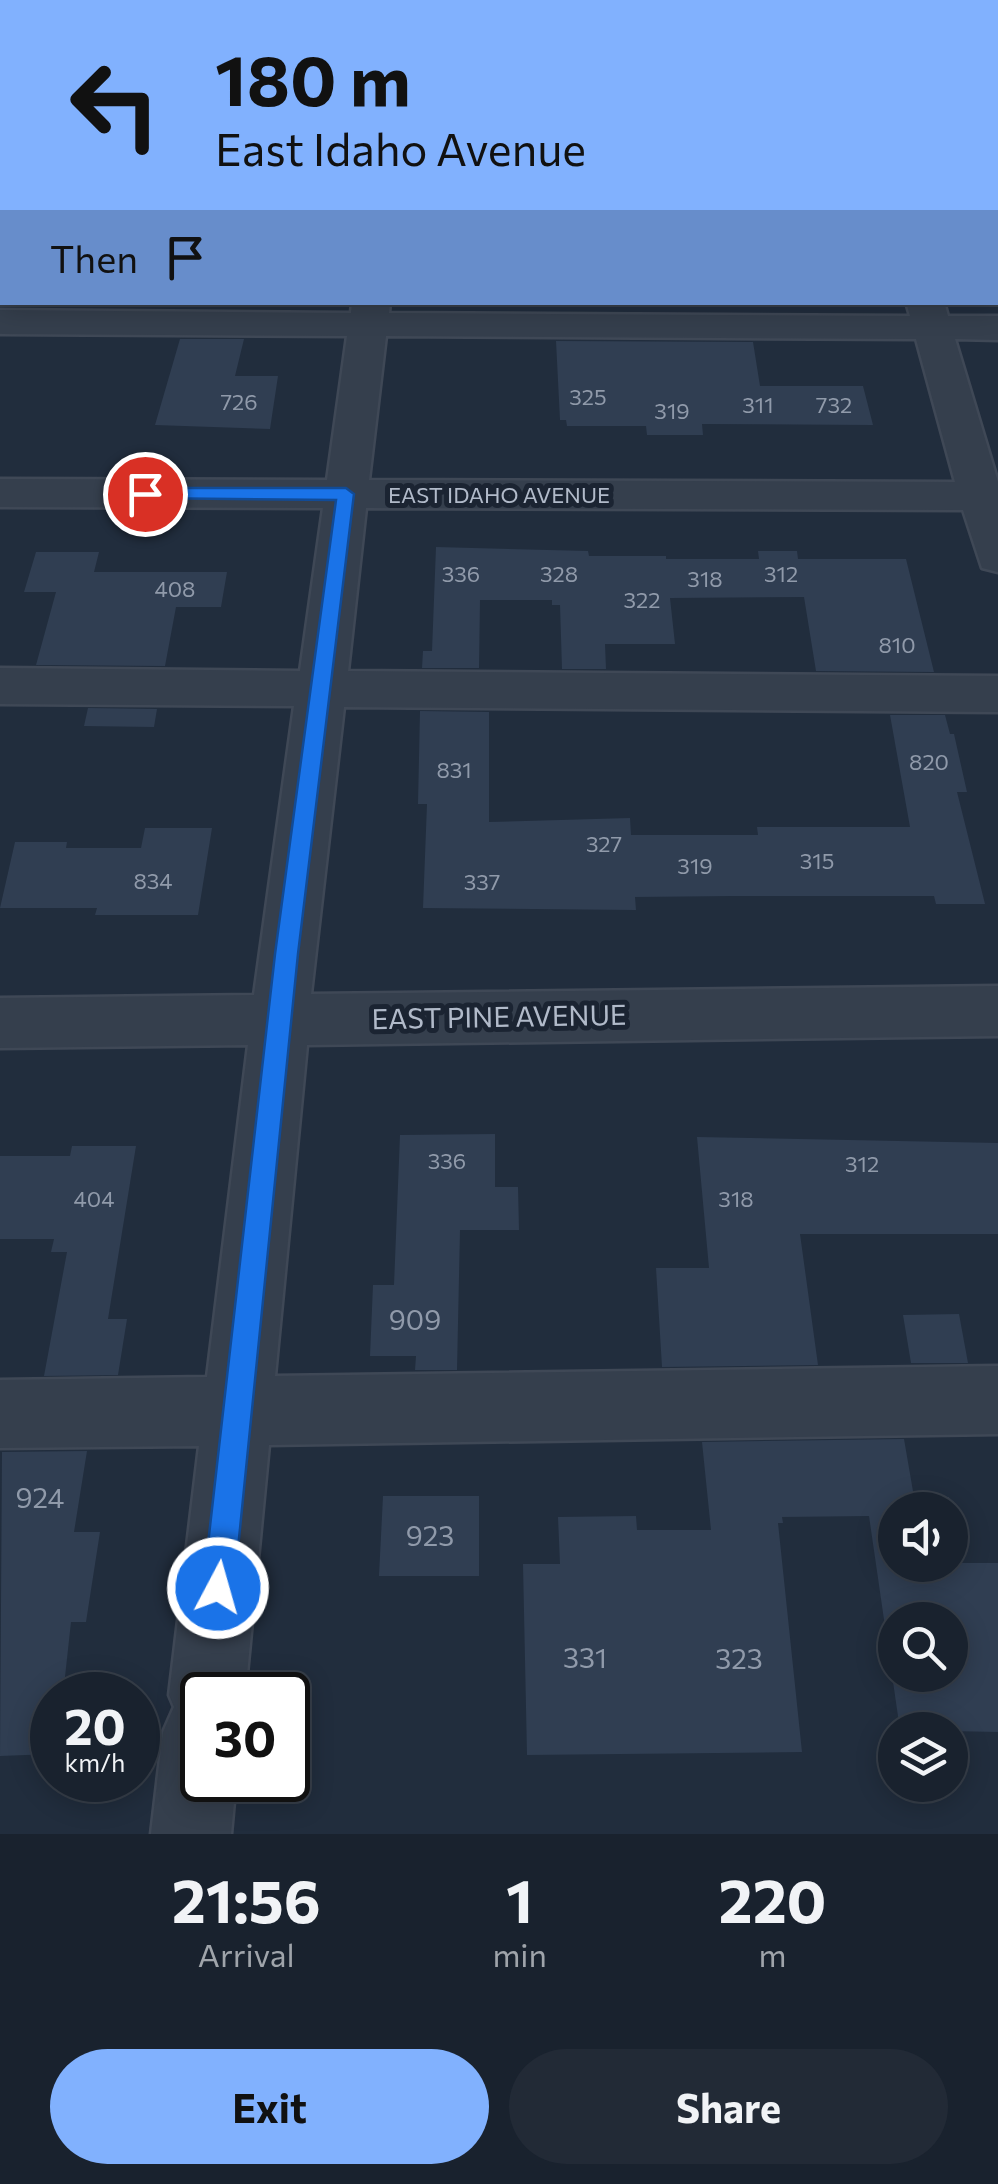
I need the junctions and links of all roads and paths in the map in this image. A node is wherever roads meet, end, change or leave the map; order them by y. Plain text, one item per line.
1 (369, 313) edge
2 (928, 315) edge
3 (0, 322) edge
4 (998, 328) edge
5 (0, 493) edge
6 (346, 494) junction
7 (989, 496) edge
8 (998, 557) edge
9 (0, 686) edge
10 (321, 689) junction
11 (998, 694) edge
12 (998, 1011) edge
13 (279, 1020) junction
14 (0, 1023) edge
15 (998, 1400) edge
16 (238, 1411) junction
17 (0, 1414) edge
18 (209, 1672) edge
19 (194, 1802) edge
20 (191, 1834) edge

1 - 2 street
1 - 3 street
1 - 6 street
2 - 4 street
2 - 7 street
5 - 6 street, EAST IDAHO AVENUE
6 - 7 street, EAST IDAHO AVENUE
6 - 10 street
7 - 8 street
9 - 10 street
10 - 11 street
10 - 13 street
12 - 13 street, EAST PINE AVENUE
13 - 14 street, EAST PINE AVENUE
13 - 16 street
15 - 16 street
16 - 17 street
16 - 18 street
19 - 20 street

